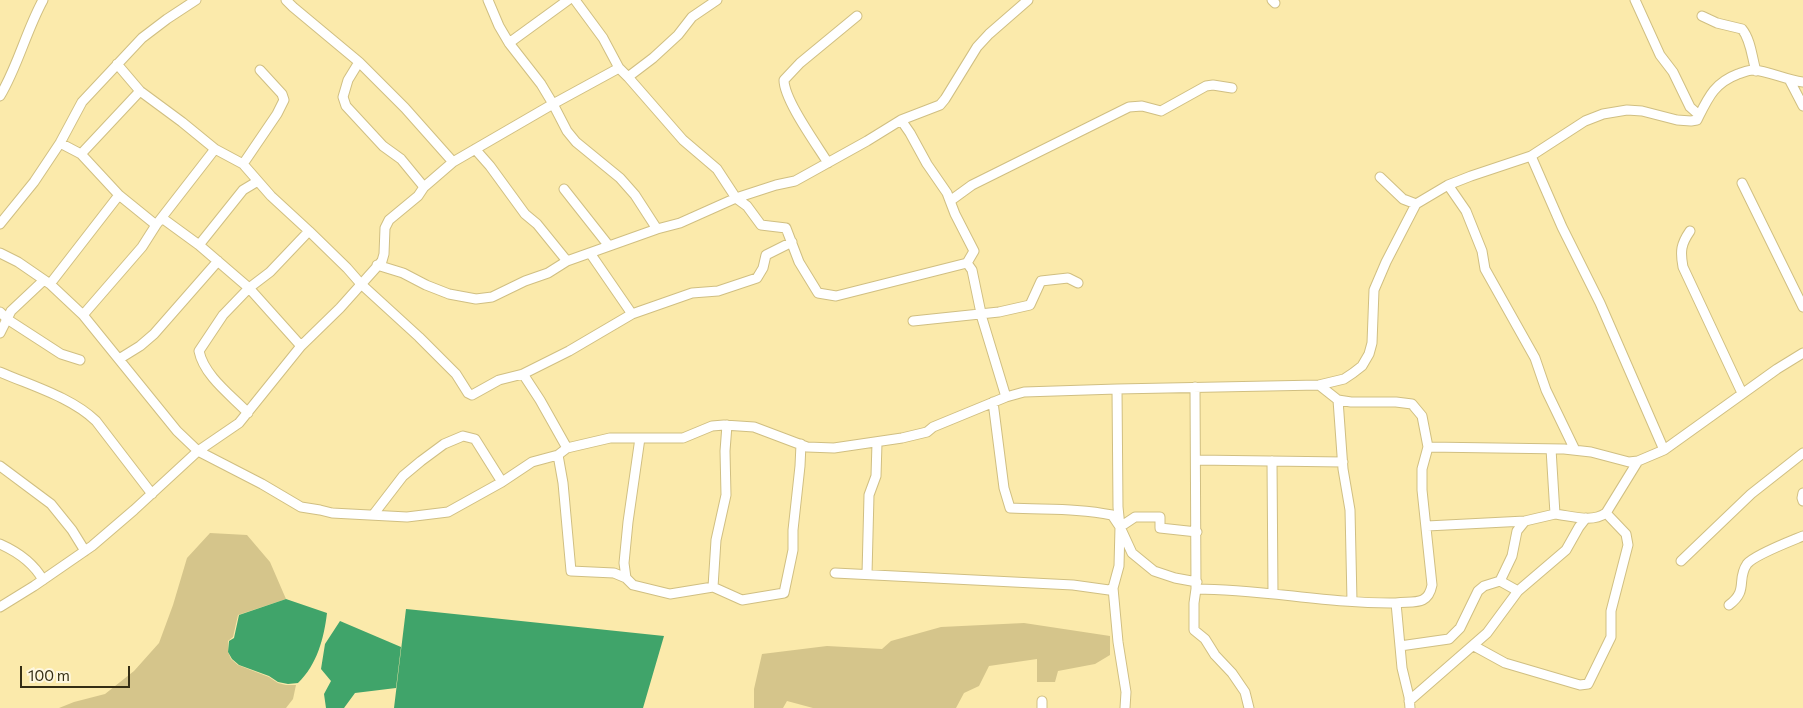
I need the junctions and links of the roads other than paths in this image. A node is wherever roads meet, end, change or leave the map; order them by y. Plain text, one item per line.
1 (43, 0) edge
2 (196, 0) edge
3 (286, 0) edge
4 (488, 0) edge
5 (568, 0) edge
6 (575, 0) edge
7 (716, 0) edge
8 (1028, 0) edge
9 (1635, 0) edge
10 (857, 16) dead end
11 (1702, 16) dead end
12 (509, 43) junction
13 (359, 62) junction
14 (117, 64) junction
15 (619, 68) junction
16 (260, 70) dead end
17 (1756, 71) junction
18 (628, 77) junction
19 (1790, 80) junction
20 (1803, 82) edge
21 (1232, 88) dead end
22 (140, 91) junction
23 (0, 96) edge
24 (553, 104) junction
25 (1803, 106) edge
26 (1699, 115) junction
27 (901, 120) junction
28 (60, 143) junction
29 (215, 149) junction
30 (475, 149) junction
31 (81, 154) junction
32 (1531, 156) junction
33 (453, 162) junction
34 (828, 163) junction
35 (243, 164) junction
36 (1380, 177) dead end
37 (258, 181) junction
38 (1742, 183) dead end
39 (1448, 185) junction
40 (424, 187) junction
41 (564, 189) dead end
42 (119, 195) junction
43 (736, 198) junction
44 (950, 201) junction
45 (1416, 204) junction
46 (159, 222) junction
47 (0, 224) edge
48 (657, 229) junction
49 (1690, 230) dead end
50 (309, 231) junction
51 (792, 242) junction
52 (199, 245) junction
53 (609, 246) junction
54 (0, 253) edge
55 (590, 254) junction
56 (218, 261) junction
57 (567, 261) junction
58 (967, 264) junction
59 (377, 265) junction
60 (47, 282) junction
61 (1078, 283) dead end
62 (361, 284) junction
63 (249, 288) junction
64 (1803, 307) edge
65 (0, 312) edge
66 (980, 313) junction
67 (632, 314) junction
68 (83, 315) junction
69 (7, 320) junction
70 (913, 321) dead end
71 (0, 333) edge
72 (300, 346) junction
73 (1803, 353) edge
74 (118, 359) junction
75 (80, 360) dead end
76 (0, 372) edge
77 (523, 374) junction
78 (1319, 385) junction
79 (1195, 387) junction
80 (1117, 389) junction
81 (1742, 394) junction
82 (1006, 397) junction
83 (1338, 400) junction
84 (993, 402) junction
85 (248, 413) junction
86 (727, 425) junction
87 (640, 438) junction
88 (877, 442) junction
89 (801, 444) junction
90 (1428, 447) junction
91 (567, 448) junction
92 (1551, 449) junction
93 (1575, 450) junction
94 (1664, 450) junction
95 (198, 451) junction
96 (1803, 453) edge
97 (558, 455) junction
98 (1196, 460) junction
99 (1272, 461) junction
100 (1638, 461) junction
101 (1343, 462) junction
102 (0, 466) edge
103 (502, 482) junction
104 (1803, 493) edge
105 (152, 494) junction
106 (1803, 501) edge
107 (1606, 513) junction
108 (1555, 514) junction
109 (373, 515) junction
110 (1586, 518) junction
111 (1525, 521) junction
112 (1427, 526) junction
113 (1120, 527) junction
114 (1197, 532) junction
115 (1803, 536) edge
116 (0, 544) edge
117 (85, 551) junction
118 (1680, 561) dead end
119 (835, 572) dead end
120 (867, 574) junction
121 (626, 578) junction
122 (43, 580) junction
123 (1500, 581) junction
124 (1196, 585) junction
125 (713, 587) junction
126 (1113, 588) junction
127 (1518, 591) junction
128 (1273, 594) junction
129 (1352, 601) junction
130 (1396, 603) junction
131 (1729, 605) dead end
132 (0, 607) edge
133 (1400, 646) junction
134 (1474, 646) junction
135 (1410, 705) edge
136 (1125, 708) edge
137 (1249, 708) edge

1 - 23 street
2 - 14 street
3 - 13 street
4 - 12 street
5 - 12 street
6 - 15 street
7 - 18 street
8 - 27 street
9 - 26 street
10 - 34 street
11 - 17 street
12 - 24 street
13 - 33 street
13 - 40 street
14 - 22 street
14 - 28 street
15 - 18 street
15 - 24 street
16 - 35 street
17 - 19 street
17 - 26 street
18 - 43 street
19 - 20 street
19 - 25 street
21 - 44 street
22 - 29 street
22 - 31 street
24 - 30 street
24 - 48 street
26 - 32 street
27 - 34 street
27 - 44 street
28 - 31 street
28 - 47 street
29 - 35 street
29 - 46 street
30 - 33 street
30 - 57 street
31 - 42 street
32 - 39 street
32 - 94 street
33 - 40 street
34 - 43 street
35 - 37 street
36 - 45 street
37 - 50 street
37 - 52 street
38 - 64 street
39 - 45 street
39 - 93 street
40 - 59 street
41 - 53 street
42 - 46 street
42 - 60 street
43 - 48 street
43 - 51 street
44 - 58 street
45 - 78 street
46 - 52 street
46 - 68 street
48 - 53 street
49 - 81 street
50 - 62 street
50 - 63 street
51 - 58 street
51 - 67 street
52 - 56 street
53 - 55 street
54 - 60 street
55 - 57 street
55 - 67 street
56 - 63 street
56 - 74 street
57 - 59 street
58 - 66 street
59 - 62 street
60 - 68 street
60 - 69 street
61 - 66 street
62 - 72 street
62 - 77 street
63 - 72 street
63 - 85 street
65 - 69 street
66 - 70 street
66 - 82 street
67 - 77 street
68 - 74 street
69 - 71 street
69 - 75 street
72 - 85 street
73 - 81 street
74 - 95 street
76 - 105 street
77 - 91 street
78 - 79 street
78 - 83 street
79 - 80 street
79 - 98 street
80 - 82 street
80 - 113 street
81 - 94 street
82 - 84 street
83 - 90 street
83 - 101 street
84 - 88 street
84 - 113 street
85 - 95 street
86 - 87 street
86 - 89 street
86 - 125 street
87 - 91 street
87 - 121 street
88 - 89 street
88 - 120 street
89 - 125 street
90 - 92 street
90 - 112 street
91 - 97 street
92 - 93 street
92 - 108 street
93 - 100 street
94 - 100 street
95 - 105 street
95 - 109 street
96 - 118 street
97 - 103 street
97 - 121 street
98 - 99 street
98 - 114 street
99 - 101 street
99 - 128 street
100 - 107 street
101 - 129 street
102 - 117 street
103 - 109 street
103 - 109 street
104 - 106 street
105 - 117 street
107 - 110 street
107 - 134 street
108 - 110 street
108 - 111 street
110 - 127 street
111 - 112 street
111 - 123 street
112 - 130 street
113 - 114 street
113 - 124 street
113 - 126 street
114 - 124 street
115 - 131 street
116 - 122 street
117 - 122 street
119 - 120 street
120 - 126 street
121 - 125 street
122 - 132 street
123 - 127 street
123 - 133 street
124 - 128 street
124 - 137 street
126 - 136 street
127 - 134 street
128 - 129 street
129 - 130 street
130 - 133 street
133 - 135 street
134 - 135 street

